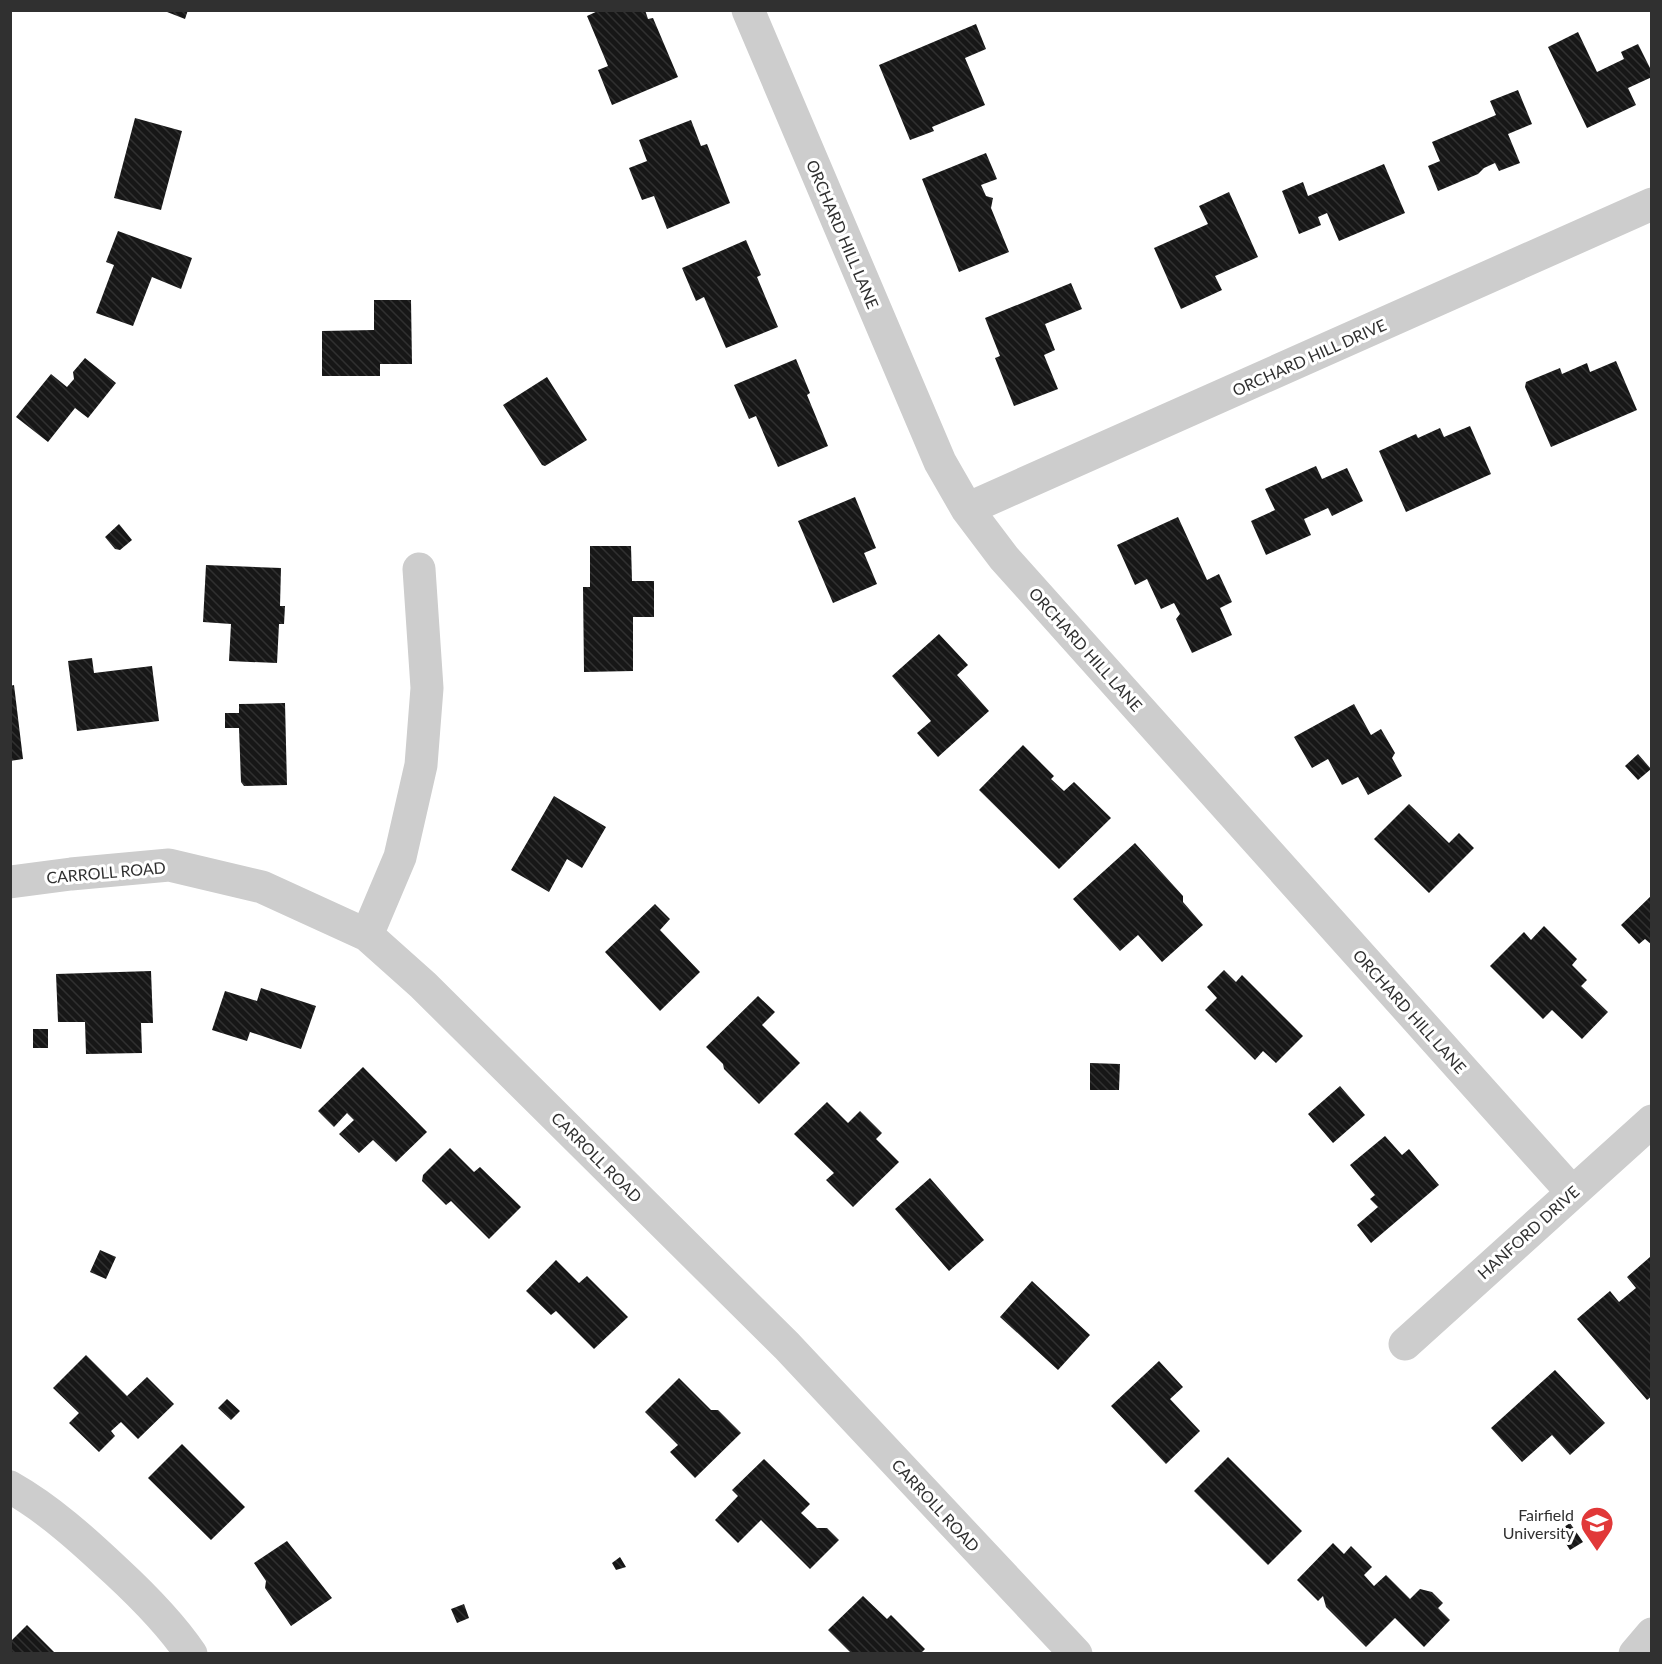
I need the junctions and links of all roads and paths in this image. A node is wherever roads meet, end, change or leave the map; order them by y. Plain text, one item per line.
1 (748, 10) edge
2 (1652, 204) edge
3 (967, 509) junction
4 (419, 569) dead end
5 (10, 882) edge
6 (367, 935) junction
7 (1652, 1121) edge
8 (1572, 1192) junction
9 (1405, 1344) dead end
10 (10, 1487) edge
11 (1652, 1634) edge
12 (191, 1653) edge
13 (1076, 1653) edge
14 (1635, 1653) edge

1 - 3 street, ORCHARD HILL LANE
2 - 3 street, ORCHARD HILL DRIVE
3 - 8 street, ORCHARD HILL LANE
4 - 6 street
5 - 6 street, CARROLL ROAD
6 - 13 street, CARROLL ROAD
7 - 8 street, HANFORD DRIVE
8 - 9 street, HANFORD DRIVE
10 - 12 street
11 - 14 street

